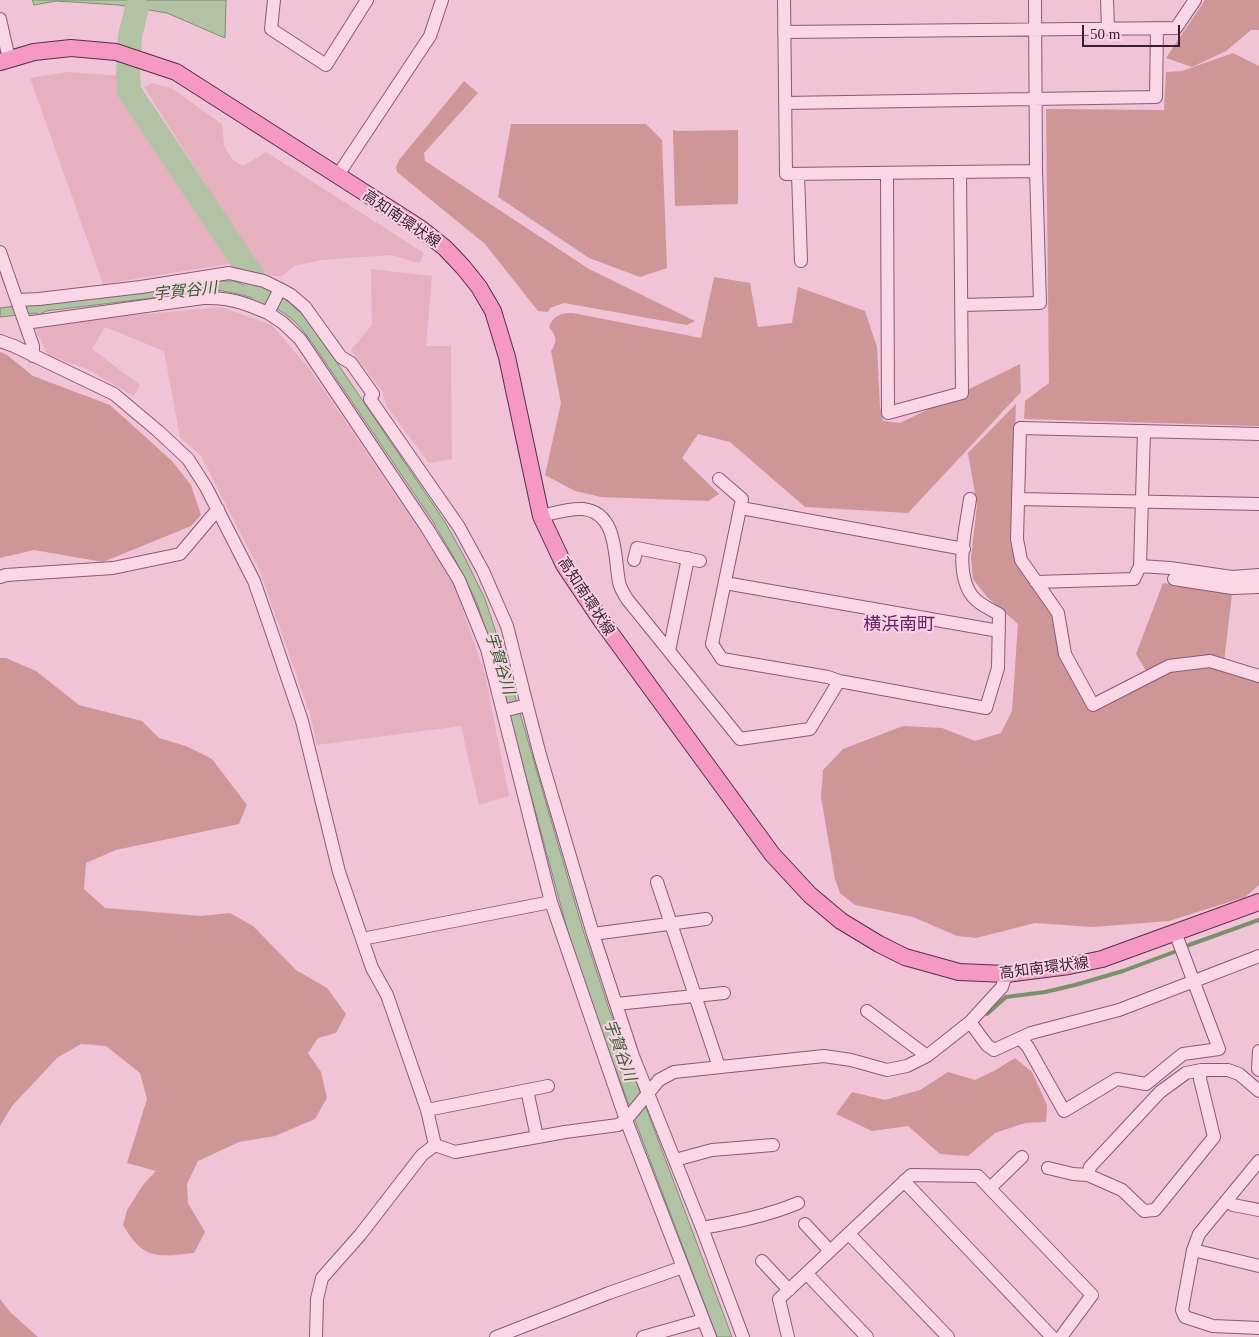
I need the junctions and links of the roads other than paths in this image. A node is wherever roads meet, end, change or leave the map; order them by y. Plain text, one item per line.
1 (274, 0) edge
2 (368, 0) edge
3 (442, 0) edge
4 (784, 0) edge
5 (1035, 0) edge
6 (1108, 0) edge
7 (1195, 0) edge
8 (0, 19) edge
9 (1108, 28) junction
10 (1156, 28) junction
11 (1036, 30) junction
12 (784, 32) junction
13 (4, 61) edge
14 (1036, 99) junction
15 (785, 102) junction
16 (1036, 171) junction
17 (960, 172) junction
18 (798, 174) junction
19 (887, 174) junction
20 (338, 175) junction
21 (0, 252) edge
22 (801, 261) dead end
23 (279, 291) junction
24 (18, 303) junction
25 (962, 305) junction
26 (269, 310) junction
27 (25, 321) junction
28 (0, 341) edge
29 (33, 356) junction
30 (1144, 431) junction
31 (1259, 434) edge
32 (719, 479) dead end
33 (1018, 499) junction
34 (970, 500) dead end
35 (1142, 501) junction
36 (1259, 504) edge
37 (741, 508) junction
38 (218, 509) junction
39 (541, 516) junction
40 (964, 549) junction
41 (634, 560) dead end
42 (1140, 566) junction
43 (1259, 576) edge
44 (0, 577) edge
45 (1174, 580) dead end
46 (1036, 582) junction
47 (725, 583) junction
48 (1259, 587) edge
49 (999, 631) junction
50 (669, 651) junction
51 (1259, 676) edge
52 (839, 682) junction
53 (525, 706) junction
54 (505, 711) junction
55 (658, 882) dead end
56 (551, 902) junction
57 (1259, 902) edge
58 (706, 920) dead end
59 (671, 923) junction
60 (1176, 932) junction
61 (593, 934) junction
62 (362, 939) junction
63 (1259, 956) edge
64 (1006, 974) junction
65 (1194, 980) junction
66 (724, 993) dead end
67 (695, 996) junction
68 (616, 1004) junction
69 (867, 1011) dead end
70 (970, 1022) junction
71 (1020, 1038) junction
72 (1259, 1051) edge
73 (927, 1056) junction
74 (719, 1067) junction
75 (1201, 1070) junction
76 (1259, 1070) edge
77 (548, 1086) dead end
78 (527, 1090) junction
79 (1259, 1091) edge
80 (647, 1095) junction
81 (427, 1110) junction
82 (628, 1116) junction
83 (536, 1137) junction
84 (435, 1145) junction
85 (773, 1145) dead end
86 (1022, 1157) dead end
87 (674, 1160) junction
88 (1259, 1161) edge
89 (1048, 1168) dead end
90 (1088, 1175) junction
91 (904, 1181) junction
92 (990, 1188) junction
93 (1227, 1201) junction
94 (798, 1203) dead end
95 (1259, 1210) edge
96 (805, 1224) dead end
97 (702, 1228) junction
98 (849, 1234) junction
99 (1193, 1250) junction
100 (830, 1251) junction
101 (762, 1261) dead end
102 (1259, 1266) edge
103 (683, 1267) junction
104 (807, 1274) junction
105 (789, 1290) junction
106 (703, 1320) junction
107 (1259, 1328) edge
108 (316, 1337) edge
109 (496, 1337) edge
110 (643, 1337) edge
111 (710, 1337) edge
112 (743, 1337) edge
113 (788, 1337) edge
114 (868, 1337) edge
115 (948, 1337) edge
116 (1052, 1337) edge
117 (1061, 1337) edge

1 - 2 street
3 - 20 street
4 - 12 street
5 - 11 street
6 - 9 street
7 - 10 street
8 - 13 street
9 - 10 street
9 - 11 street
10 - 14 street
11 - 12 street
11 - 14 street
12 - 15 street
13 - 20 main road, 高知南環状線
14 - 15 street
14 - 16 street
15 - 18 street
16 - 17 street
16 - 25 street
17 - 19 street
17 - 25 street
18 - 19 street
18 - 22 street
19 - 25 street
20 - 39 main road, 高知南環状線
21 - 24 street
23 - 24 street
23 - 26 street
23 - 53 street
24 - 27 street
26 - 27 street
26 - 54 street
27 - 29 street
28 - 29 street
29 - 38 street
30 - 31 street
30 - 33 street
30 - 35 street
32 - 37 street
33 - 35 street
33 - 46 street
34 - 40 street
35 - 36 street
35 - 42 street
37 - 40 street
37 - 47 street
38 - 44 street
38 - 62 street
39 - 50 street
39 - 64 main road, 高知南環状線
40 - 49 street
41 - 50 street
42 - 43 street
42 - 46 street
45 - 48 street
46 - 51 street
47 - 49 street
47 - 52 street
49 - 52 street
50 - 52 street
53 - 54 street
53 - 61 street
54 - 56 street
55 - 59 street
56 - 62 street
56 - 82 street
57 - 60 main road, 高知南環状線
58 - 59 street
59 - 61 street
59 - 67 street
60 - 64 main road, 高知南環状線
60 - 65 street
61 - 68 street
62 - 81 street
63 - 65 street
64 - 70 street
65 - 71 street
65 - 71 street
66 - 67 street
67 - 68 street
67 - 74 street
68 - 80 street
69 - 73 street
70 - 71 street
70 - 73 street
72 - 76 street
73 - 74 street
74 - 80 street
75 - 79 street
75 - 90 street
75 - 90 street
77 - 78 street
78 - 81 street
78 - 83 street
80 - 82 street
80 - 87 street
81 - 84 street
82 - 83 street
82 - 103 street
83 - 84 street
84 - 108 street
85 - 87 street
86 - 92 street
87 - 97 street
88 - 93 street
89 - 90 street
91 - 92 street
91 - 98 street
91 - 116 street
92 - 117 street
93 - 95 street
93 - 99 street
94 - 97 street
96 - 100 street
97 - 112 street
98 - 100 street
98 - 115 street
99 - 102 street
99 - 107 street
100 - 104 street
101 - 105 street
103 - 106 street
103 - 109 street
104 - 105 street
104 - 114 street
105 - 113 street
106 - 110 street
106 - 111 street

